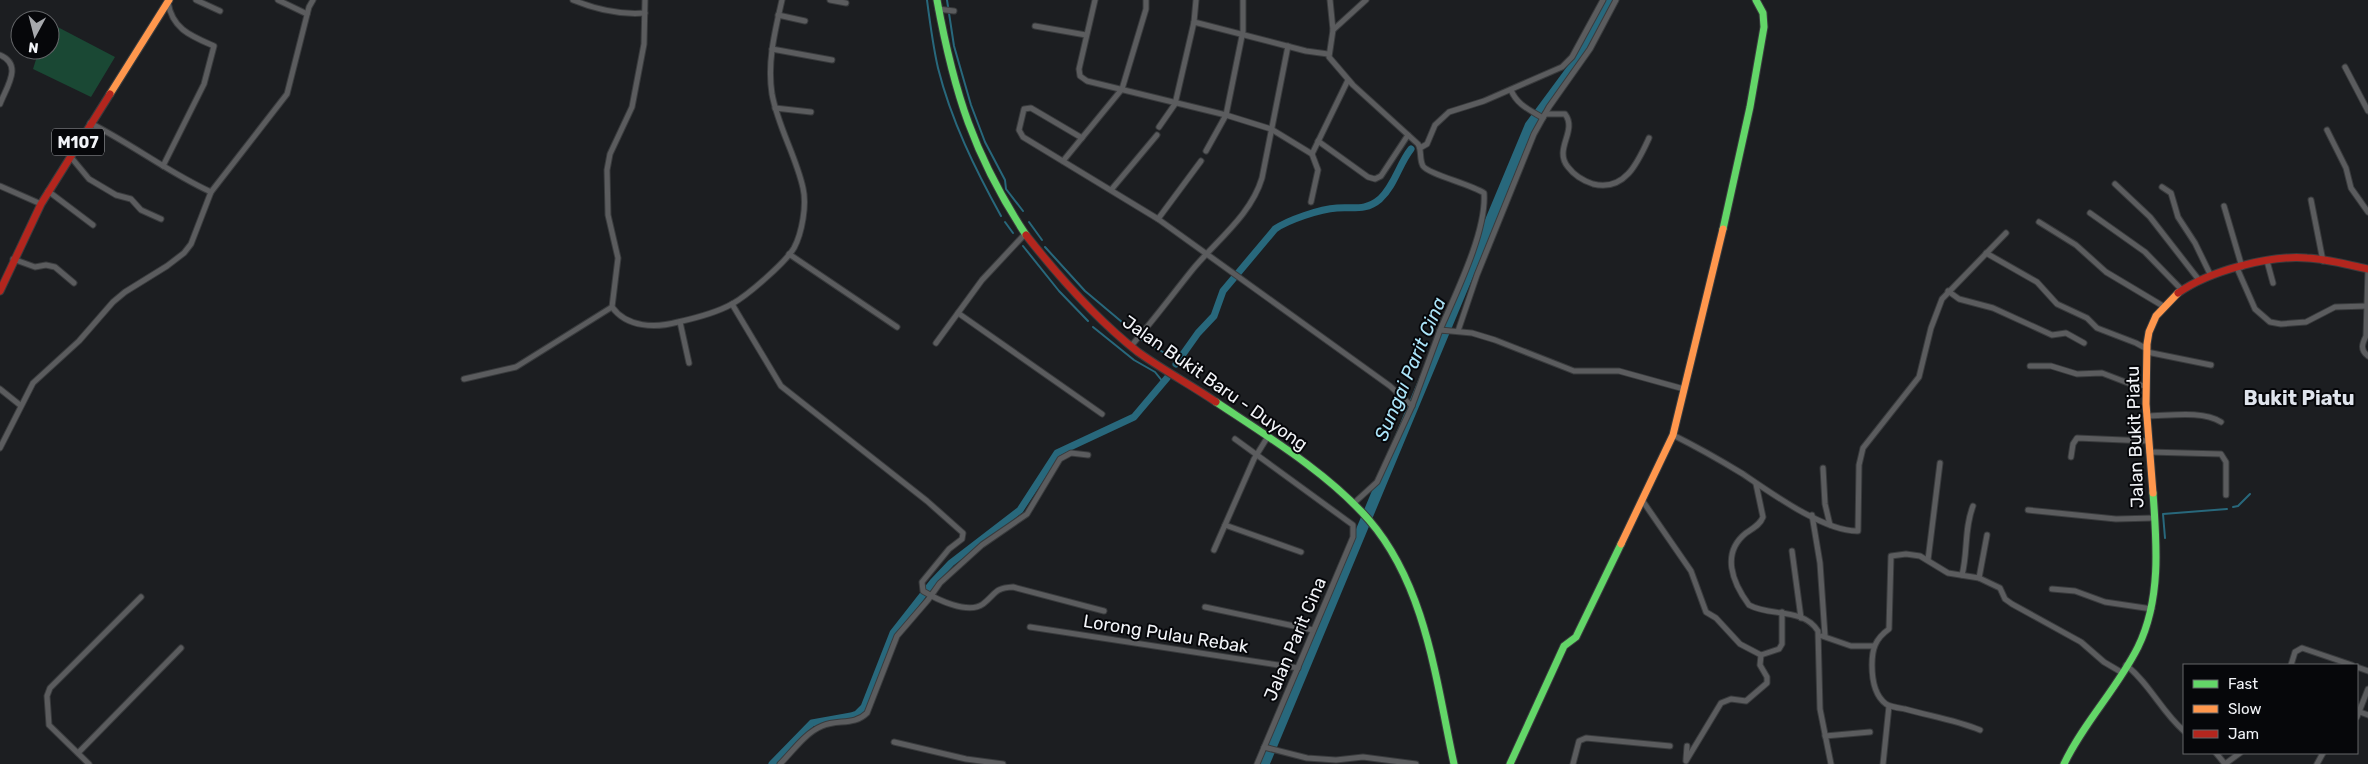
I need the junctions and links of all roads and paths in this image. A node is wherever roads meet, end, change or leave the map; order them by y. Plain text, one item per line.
1 (196, 0) edge
2 (278, 0) edge
3 (312, 0) edge
4 (573, 0) edge
5 (645, 0) edge
6 (782, 0) edge
7 (830, 0) edge
8 (937, 0) edge
9 (1094, 0) edge
10 (1146, 0) edge
11 (1196, 0) edge
12 (1243, 0) edge
13 (1330, 0) edge
14 (1366, 0) edge
15 (1603, 0) edge
16 (1616, 0) edge
17 (1756, 0) edge
18 (168, 1) edge
19 (846, 4) dead end
20 (938, 9) junction
21 (220, 11) dead end
22 (954, 11) dead end
23 (645, 13) junction
24 (307, 14) junction
25 (778, 15) junction
26 (805, 21) dead end
27 (1194, 22) junction
28 (1035, 26) dead end
29 (1332, 30) junction
30 (1086, 35) junction
31 (1243, 35) junction
32 (1288, 46) junction
33 (772, 50) junction
34 (1328, 54) junction
35 (0, 55) edge
36 (832, 60) dead end
37 (2345, 67) dead end
38 (1348, 80) junction
39 (1122, 89) junction
40 (1512, 93) junction
41 (0, 104) edge
42 (1175, 104) junction
43 (775, 108) junction
44 (2368, 111) edge
45 (811, 112) dead end
46 (1226, 116) junction
47 (1542, 116) junction
48 (90, 123) junction
49 (1159, 127) dead end
50 (1271, 129) junction
51 (2327, 130) dead end
52 (1157, 135) dead end
53 (1408, 135) junction
54 (1082, 138) junction
55 (1649, 138) dead end
56 (1318, 141) junction
57 (1420, 148) junction
58 (1206, 151) dead end
59 (1312, 154) junction
60 (70, 156) junction
61 (1063, 161) junction
62 (1201, 161) dead end
63 (163, 166) junction
64 (2115, 184) dead end
65 (0, 186) edge
66 (2162, 187) dead end
67 (1111, 190) junction
68 (48, 191) junction
69 (211, 192) junction
70 (2311, 200) dead end
71 (1311, 202) dead end
72 (41, 204) junction
73 (2224, 206) dead end
74 (2368, 212) edge
75 (2090, 213) dead end
76 (1158, 218) junction
77 (161, 219) dead end
78 (2039, 222) dead end
79 (93, 225) dead end
80 (2006, 233) dead end
81 (1025, 234) junction
82 (1986, 253) junction
83 (789, 254) junction
84 (1208, 254) junction
85 (13, 259) junction
86 (2267, 260) junction
87 (2323, 261) junction
88 (2239, 268) junction
89 (2368, 270) edge
90 (2211, 276) junction
91 (2199, 280) junction
92 (74, 283) dead end
93 (2272, 283) dead end
94 (2181, 288) junction
95 (0, 291) edge
96 (1948, 291) junction
97 (732, 304) junction
98 (2163, 306) junction
99 (2367, 306) edge
100 (612, 307) junction
101 (958, 313) junction
102 (680, 322) junction
103 (896, 327) dead end
104 (1442, 331) junction
105 (1456, 332) junction
106 (936, 343) dead end
107 (2084, 343) dead end
108 (1131, 346) junction
109 (2147, 351) junction
110 (2368, 356) edge
111 (689, 363) dead end
112 (2211, 364) dead end
113 (2030, 366) dead end
114 (464, 379) dead end
115 (2146, 386) junction
116 (0, 389) edge
117 (1684, 389) junction
118 (20, 406) junction
119 (1412, 406) junction
120 (1102, 414) dead end
121 (2146, 416) junction
122 (2221, 422) dead end
123 (1673, 435) junction
124 (1267, 438) junction
125 (1235, 439) dead end
126 (2148, 441) junction
127 (0, 448) edge
128 (2149, 452) junction
129 (1257, 454) junction
130 (1088, 455) dead end
131 (2071, 457) dead end
132 (1940, 463) dead end
133 (1823, 468) dead end
134 (1756, 483) junction
135 (2226, 495) dead end
136 (1642, 500) junction
137 (1356, 506) junction
138 (1973, 506) dead end
139 (2028, 510) dead end
140 (1812, 515) junction
141 (2154, 518) junction
142 (1225, 525) junction
143 (1830, 526) junction
144 (1988, 535) dead end
145 (1214, 550) dead end
146 (1792, 550) dead end
147 (1301, 552) dead end
148 (1928, 560) junction
149 (1962, 575) junction
150 (1979, 578) junction
151 (2052, 589) dead end
152 (930, 596) junction
153 (141, 597) dead end
154 (1205, 607) dead end
155 (2152, 609) junction
156 (1104, 611) dead end
157 (1782, 612) junction
158 (1801, 618) junction
159 (1030, 627) dead end
160 (1313, 630) junction
161 (1822, 636) junction
162 (1874, 646) junction
163 (181, 648) dead end
164 (1761, 655) junction
165 (2291, 664) edge
166 (2349, 664) edge
167 (2126, 665) junction
168 (1298, 668) junction
169 (2121, 672) junction
170 (2368, 690) edge
171 (1889, 706) junction
172 (2358, 715) edge
173 (2368, 715) edge
174 (1980, 730) dead end
175 (2183, 730) edge
176 (1870, 732) dead end
177 (1824, 736) junction
178 (894, 742) dead end
179 (1670, 746) dead end
180 (1687, 746) dead end
181 (1266, 748) junction
182 (78, 753) junction
183 (2217, 754) edge
184 (2239, 754) edge
185 (1686, 763) edge
186 (89, 764) edge
187 (780, 764) edge
188 (1004, 764) edge
189 (1257, 764) edge
190 (1416, 764) edge
191 (1454, 764) edge
192 (1510, 764) edge
193 (1573, 764) edge
194 (1831, 764) edge
195 (1883, 764) edge
196 (2064, 764) edge
197 (2225, 764) edge

1 - 21 street
2 - 24 street
3 - 24 street
4 - 23 street
5 - 23 street
6 - 25 street
7 - 19 street
8 - 20 main road, Jalan Bukit Baru - Duyong
9 - 30 street
10 - 39 street
11 - 27 street
12 - 31 street
13 - 29 street
14 - 29 street
15 - 40 street
16 - 47 street
17 - 117 main road
18 - 48 main road, M107
18 - 63 street
20 - 22 street
20 - 81 main road, Jalan Bukit Baru - Duyong
23 - 100 street
24 - 69 street
25 - 26 street
25 - 33 street
27 - 31 street
27 - 42 street
28 - 30 street
29 - 34 street
30 - 39 street
31 - 32 street
31 - 46 street
32 - 34 street
32 - 50 street
33 - 36 street
33 - 43 street
34 - 38 street
35 - 41 street
37 - 44 street
38 - 53 street
38 - 56 street
39 - 42 street
39 - 54 street
40 - 47 street
40 - 57 street
42 - 46 street
42 - 49 street
43 - 45 street
43 - 83 street
46 - 50 street
46 - 58 street
47 - 55 street
47 - 105 street
48 - 60 main road, M107
48 - 63 street
50 - 59 street
50 - 84 street
51 - 74 street
52 - 67 street
53 - 56 street
53 - 57 street
54 - 61 street
54 - 61 street
56 - 59 street
57 - 104 street
59 - 71 street
60 - 68 main road, M107
60 - 77 street
61 - 67 street
62 - 76 street
63 - 69 street
64 - 91 street
65 - 72 street
66 - 90 street
67 - 76 street
68 - 72 main road, M107
68 - 79 street
69 - 118 street
70 - 87 street
72 - 85 main road, M107
73 - 88 street
75 - 94 street
76 - 84 street
78 - 98 street
80 - 82 street
81 - 101 street
81 - 108 main road, Jalan Bukit Baru - Duyong
82 - 96 street
82 - 109 street
83 - 97 street
83 - 103 street
84 - 108 street
84 - 119 street
85 - 92 street
85 - 95 main road, M107
86 - 87 main road, Jalan Bukit Piatu
86 - 88 main road, Jalan Bukit Piatu
86 - 93 street
87 - 89 main road, Jalan Bukit Piatu
88 - 90 main road, Jalan Bukit Piatu
88 - 99 street
89 - 99 street
90 - 91 main road, Jalan Bukit Piatu
91 - 94 main road, Jalan Bukit Piatu
94 - 98 main road, Jalan Bukit Piatu
96 - 107 street
96 - 143 street
97 - 102 street
97 - 152 street
98 - 109 main road, Jalan Bukit Piatu
99 - 110 street
100 - 102 street
100 - 114 street
101 - 106 street
101 - 120 street
102 - 111 street
104 - 105 street
104 - 119 street
105 - 117 street
108 - 124 main road, Jalan Bukit Baru - Duyong
109 - 112 street
109 - 115 main road, Jalan Bukit Piatu
113 - 115 street
115 - 121 main road, Jalan Bukit Piatu
116 - 118 street
117 - 123 main road
118 - 127 street
119 - 137 street
121 - 122 street
121 - 126 main road, Jalan Bukit Piatu
123 - 134 street
123 - 136 main road
124 - 129 street
124 - 137 main road, Jalan Bukit Baru - Duyong
125 - 129 street
126 - 128 main road, Jalan Bukit Piatu
126 - 131 street
128 - 135 street
128 - 141 main road, Jalan Bukit Piatu
129 - 142 street
129 - 160 street, Jalan Parit Cina
130 - 152 street
132 - 148 street
133 - 143 street
134 - 140 street
134 - 157 street
136 - 164 street
136 - 192 main road
137 - 191 main road, Jalan Bukit Baru - Duyong
138 - 149 street
139 - 141 street
140 - 143 street
140 - 161 street
141 - 155 main road, Jalan Bukit Piatu
142 - 145 street
142 - 147 street
144 - 150 street
146 - 158 street
148 - 149 street
148 - 162 street
149 - 150 street
150 - 169 street
151 - 155 street
152 - 156 street
152 - 187 street
153 - 182 street
154 - 160 street
155 - 167 main road, Jalan Bukit Piatu
157 - 158 street
157 - 164 street
158 - 161 street
159 - 168 street, Lorong Pulau Rebak
160 - 168 street, Jalan Parit Cina
161 - 162 street
161 - 177 street
162 - 171 street
163 - 182 street
164 - 185 street
165 - 166 street
167 - 169 main road, Jalan Bukit Piatu
167 - 175 street
168 - 181 street, Jalan Parit Cina
169 - 196 main road, Jalan Bukit Piatu
170 - 172 street
171 - 174 street
171 - 195 street
172 - 173 street
176 - 177 street
177 - 194 street
178 - 188 street
179 - 193 street
180 - 185 street
181 - 189 street, Jalan Parit Cina
181 - 190 street
182 - 186 street
183 - 197 street
184 - 197 street

